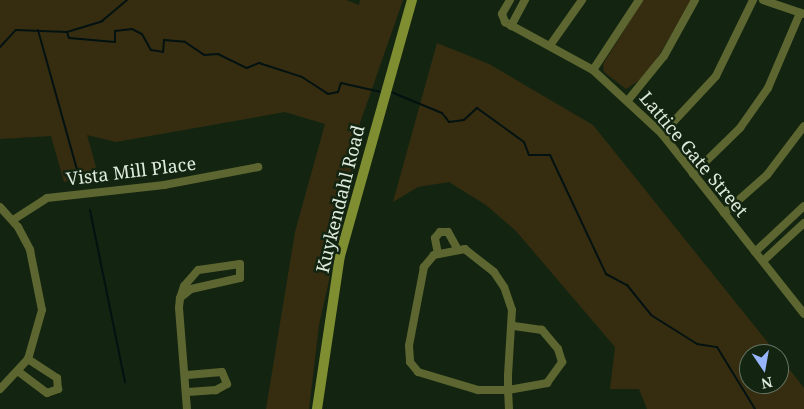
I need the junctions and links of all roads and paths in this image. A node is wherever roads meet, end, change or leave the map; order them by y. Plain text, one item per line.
1 (412, 0) edge
2 (510, 0) edge
3 (526, 0) edge
4 (582, 0) edge
5 (638, 0) edge
6 (695, 0) edge
7 (753, 0) edge
8 (762, 0) edge
9 (802, 13) edge
10 (511, 26) junction
11 (551, 44) junction
12 (593, 70) junction
13 (629, 98) junction
14 (804, 126) edge
15 (662, 134) junction
16 (258, 167) dead end
17 (693, 174) junction
18 (804, 206) edge
19 (0, 207) edge
20 (724, 213) junction
21 (13, 220) junction
22 (804, 223) edge
23 (457, 248) junction
24 (755, 252) junction
25 (438, 254) junction
26 (763, 261) junction
27 (180, 298) junction
28 (804, 314) edge
29 (512, 326) junction
30 (28, 358) junction
31 (19, 372) junction
32 (187, 375) junction
33 (0, 389) edge
34 (508, 390) junction
35 (188, 392) junction
36 (186, 409) edge
37 (317, 409) edge
38 (509, 409) edge

1 - 37 main road, Kuykendahl Road
2 - 10 street
3 - 10 street
4 - 11 street
5 - 12 street
6 - 13 street
7 - 15 street
8 - 9 street
9 - 17 street
10 - 11 street, Lattice Gate Street
11 - 12 street, Lattice Gate Street
12 - 13 street, Lattice Gate Street
13 - 15 street, Lattice Gate Street
14 - 20 street
15 - 17 street, Lattice Gate Street
16 - 21 street, Vista Mill Place
17 - 20 street, Lattice Gate Street
18 - 24 street
19 - 21 street
20 - 24 street, Lattice Gate Street
21 - 30 street
22 - 26 street
23 - 25 street
23 - 25 street
23 - 29 street
24 - 26 street, Lattice Gate Street
25 - 34 street
26 - 28 street, Lattice Gate Street
27 - 27 street
27 - 32 street
29 - 34 street
29 - 34 street
30 - 31 street
30 - 31 street
31 - 33 street
32 - 35 street
32 - 35 street
34 - 38 street
35 - 36 street

